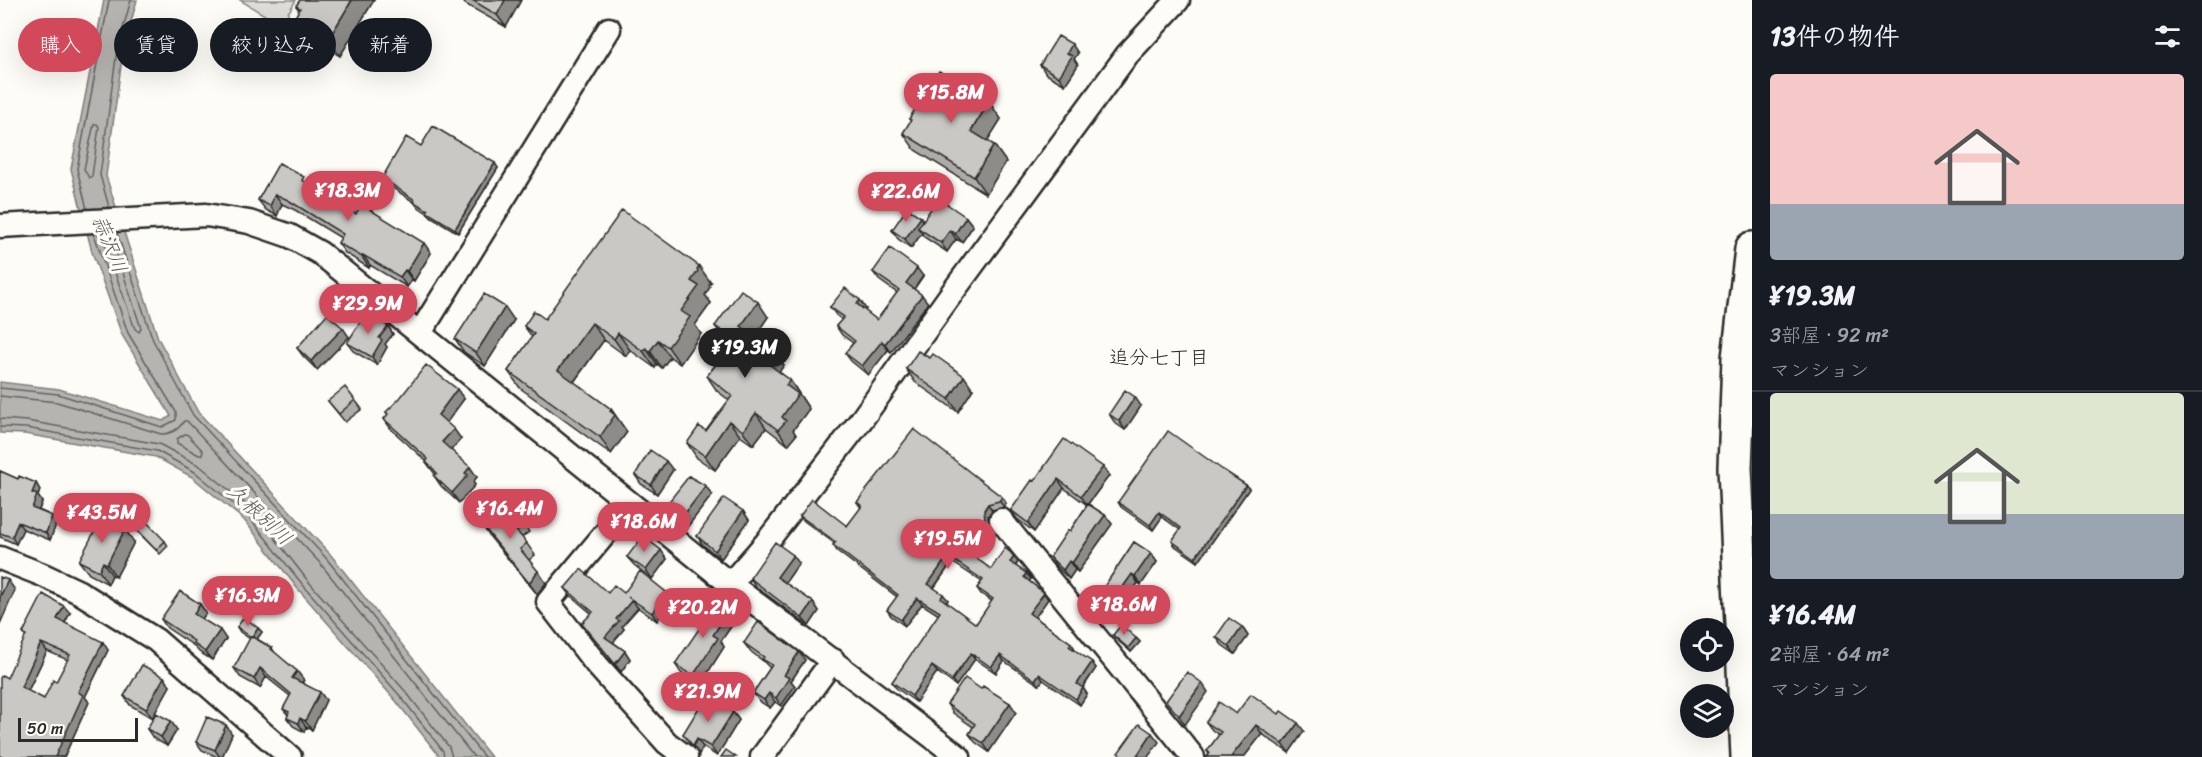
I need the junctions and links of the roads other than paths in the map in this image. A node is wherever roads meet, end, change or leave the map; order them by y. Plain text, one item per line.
1 (1178, 0) edge
2 (609, 29) dead end
3 (0, 226) edge
4 (1752, 249) edge
5 (420, 333) junction
6 (630, 504) junction
7 (1001, 520) dead end
8 (0, 558) edge
9 (730, 584) junction
10 (833, 660) junction
11 (290, 757) edge
12 (686, 757) edge
13 (762, 757) edge
14 (959, 757) edge
15 (1193, 757) edge
16 (1748, 757) edge

1 - 9 street
2 - 5 street
3 - 5 street
4 - 16 highway
5 - 6 street
6 - 9 street
6 - 12 street
7 - 15 street
8 - 11 street
9 - 10 street
10 - 13 street
10 - 14 street

